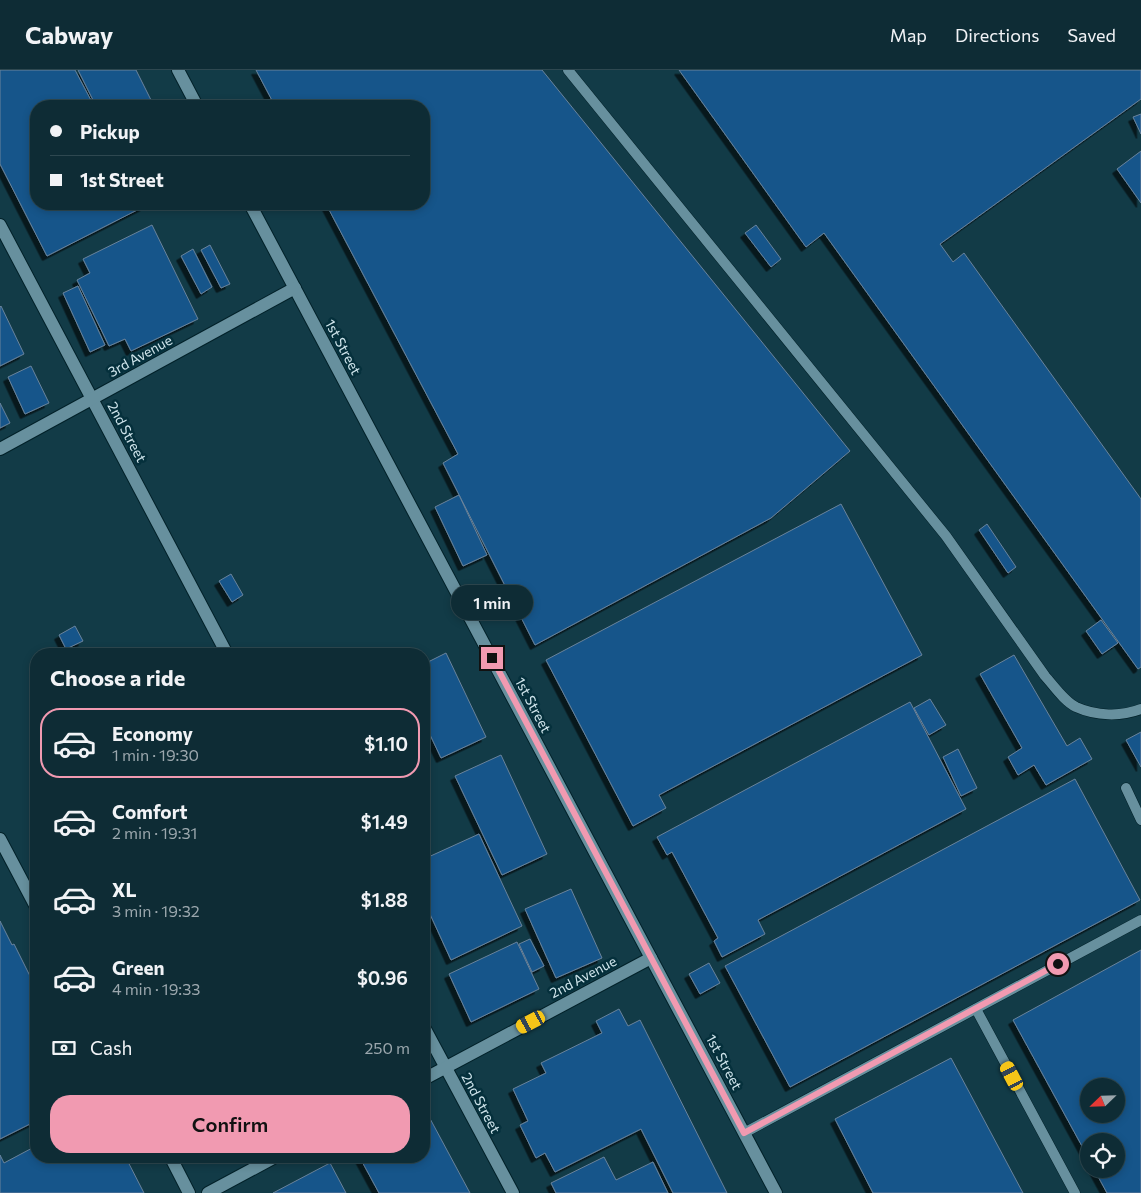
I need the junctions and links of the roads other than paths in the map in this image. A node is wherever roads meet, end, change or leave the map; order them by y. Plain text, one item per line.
1 (178, 70) edge
2 (568, 70) edge
3 (194, 100) edge
4 (253, 210) edge
5 (0, 225) edge
6 (295, 288) junction
7 (92, 399) junction
8 (0, 450) edge
9 (224, 648) edge
10 (1141, 709) edge
11 (1126, 788) dead end
12 (1141, 820) edge
13 (0, 839) edge
14 (30, 896) edge
15 (1141, 920) edge
16 (651, 958) junction
17 (976, 1009) junction
18 (430, 1038) edge
19 (445, 1067) junction
20 (430, 1076) edge
21 (744, 1133) junction
22 (174, 1163) edge
23 (265, 1163) edge
24 (190, 1193) edge
25 (208, 1193) edge
26 (513, 1193) edge
27 (776, 1193) edge
28 (1075, 1193) edge

1 - 3 street
2 - 10 lane
4 - 6 street, 1st Street
5 - 7 street, 2nd Street
6 - 7 street, 3rd Avenue
6 - 16 street, 1st Street
7 - 8 street, 3rd Avenue
7 - 9 street, 2nd Street
11 - 12 lane
13 - 14 street
15 - 17 lane
16 - 19 street, 2nd Avenue
16 - 21 street, 1st Street
17 - 21 lane
17 - 28 lane
18 - 19 street, 2nd Street
19 - 20 street, 2nd Avenue
19 - 26 street, 2nd Street
21 - 27 street, 1st Street
22 - 24 street
23 - 25 street

